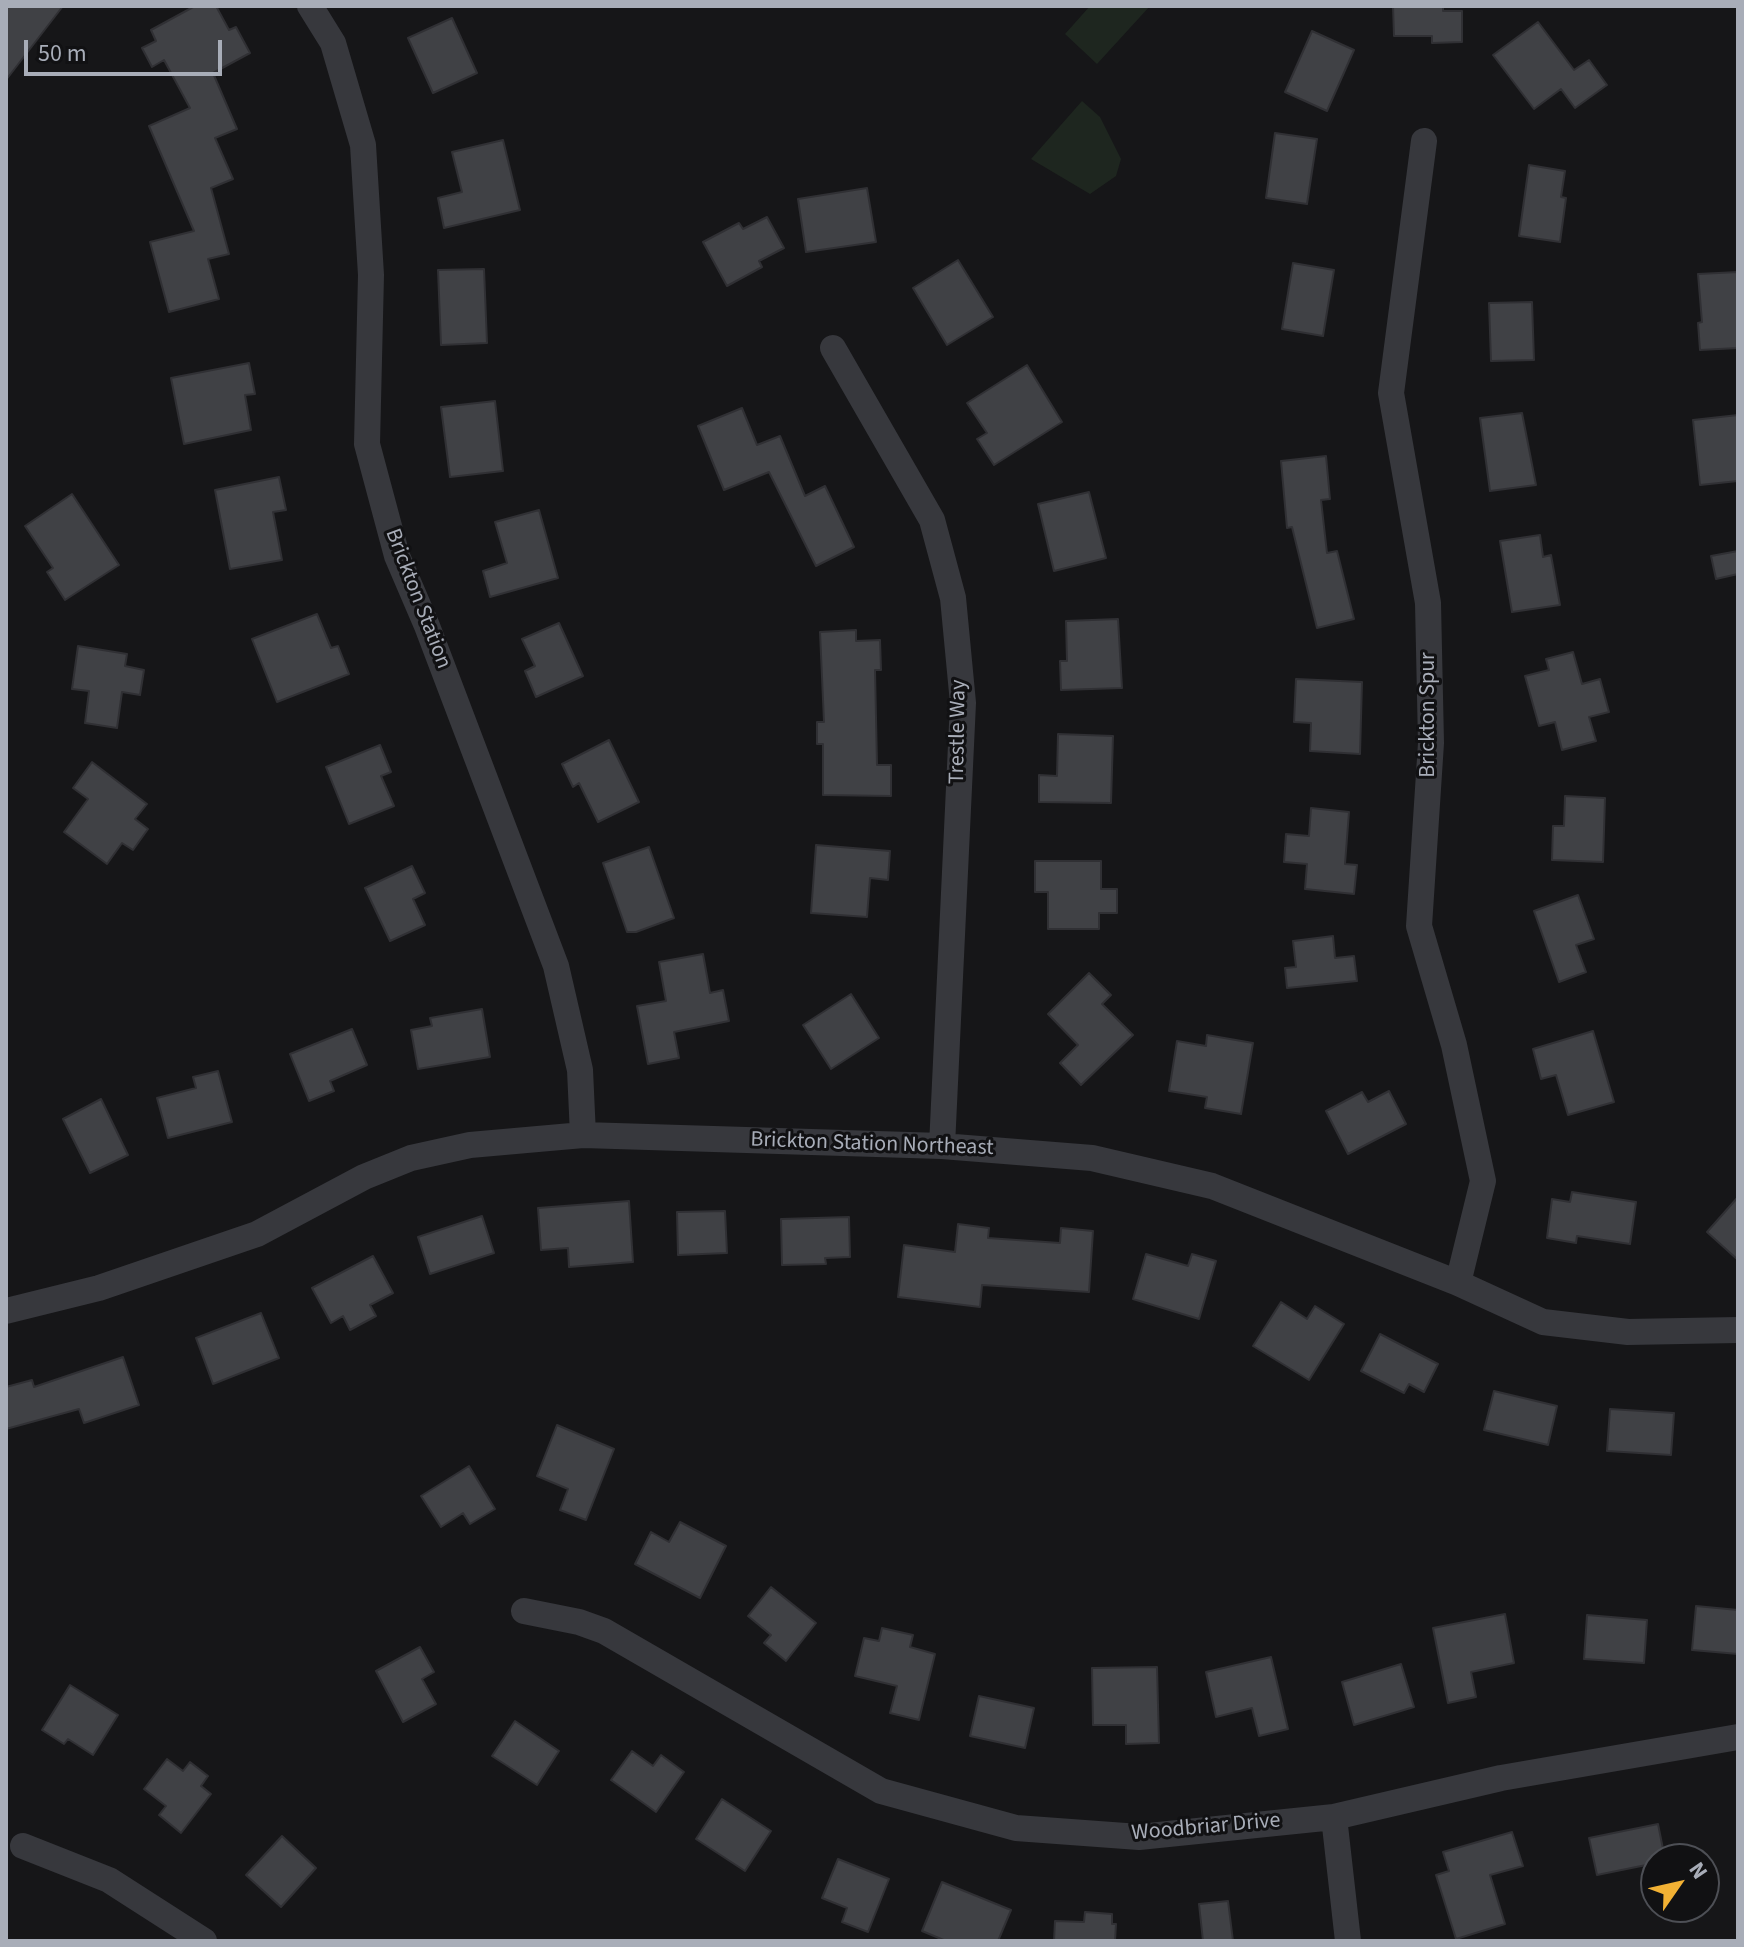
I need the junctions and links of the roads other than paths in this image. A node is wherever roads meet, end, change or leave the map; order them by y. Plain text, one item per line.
1 (310, 6) edge
2 (1424, 141) dead end
3 (833, 348) dead end
4 (583, 1135) junction
5 (942, 1146) junction
6 (1458, 1283) junction
7 (6, 1311) edge
8 (1738, 1330) edge
9 (524, 1611) dead end
10 (1738, 1737) edge
11 (1334, 1817) junction
12 (23, 1846) dead end
13 (204, 1941) edge
14 (1348, 1941) edge

1 - 4 street, Brickton Station
2 - 6 street, Brickton Spur
3 - 5 street, Trestle Way
4 - 5 street, Brickton Station Northeast
4 - 7 street, Brickton Station Northeast
5 - 6 street, Brickton Station Northeast
6 - 8 street, Brickton Station Northeast
9 - 11 street, Woodbriar Drive
10 - 11 street, Woodbriar Drive
11 - 14 street
12 - 13 street

